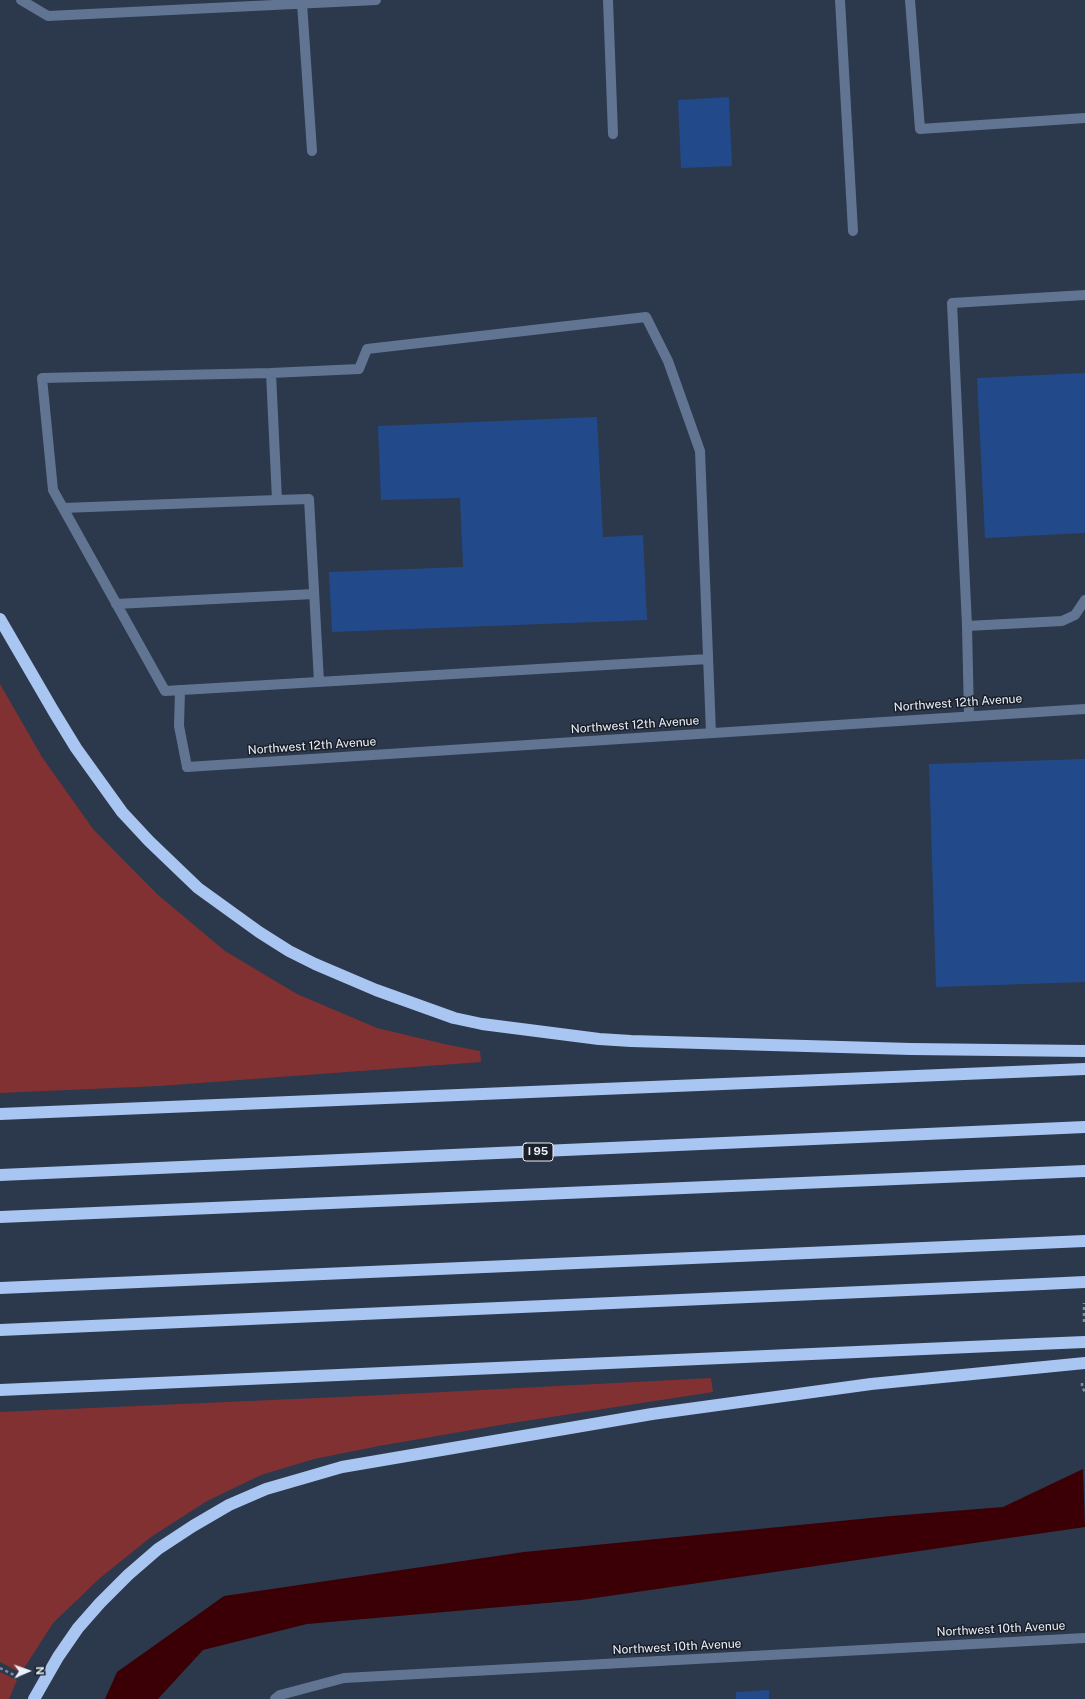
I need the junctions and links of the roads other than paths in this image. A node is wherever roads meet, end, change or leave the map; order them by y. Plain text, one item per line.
1 (21, 0) edge
2 (376, 0) edge
3 (608, 0) edge
4 (840, 0) edge
5 (910, 0) edge
6 (302, 3) junction
7 (1085, 118) edge
8 (613, 134) dead end
9 (312, 151) dead end
10 (853, 231) dead end
11 (1085, 295) edge
12 (271, 373) junction
13 (277, 500) junction
14 (63, 508) junction
15 (314, 594) junction
16 (1085, 600) edge
17 (116, 604) junction
18 (0, 619) edge
19 (967, 626) junction
20 (708, 659) junction
21 (319, 682) junction
22 (180, 690) junction
23 (1085, 709) edge
24 (970, 716) junction
25 (711, 733) junction
26 (1081, 1051) edge
27 (1080, 1069) edge
28 (5, 1114) edge
29 (1085, 1127) edge
30 (1085, 1171) edge
31 (6, 1175) edge
32 (6, 1217) edge
33 (1085, 1241) edge
34 (1085, 1282) edge
35 (0, 1288) edge
36 (0, 1330) edge
37 (1085, 1342) edge
38 (1085, 1363) edge
39 (0, 1390) edge
40 (1085, 1638) edge
41 (34, 1699) edge
42 (275, 1699) edge

1 - 6 street
2 - 6 street
3 - 8 street
4 - 10 street
5 - 7 street
6 - 9 street
11 - 19 street
12 - 13 street
12 - 14 street
12 - 20 street
13 - 14 street
13 - 15 street
14 - 17 street
15 - 17 street
15 - 21 street
16 - 19 street
17 - 22 street
18 - 26 highway
19 - 24 street
20 - 21 street
20 - 25 street
21 - 22 street
22 - 25 street, Northwest 12th Avenue
23 - 24 street, Northwest 12th Avenue
24 - 25 street, Northwest 12th Avenue
27 - 28 highway
29 - 31 highway, I 95
30 - 32 highway
33 - 35 highway
34 - 36 highway, bridge
37 - 39 highway, bridge
38 - 41 highway, bridge
40 - 42 street, Northwest 10th Avenue

